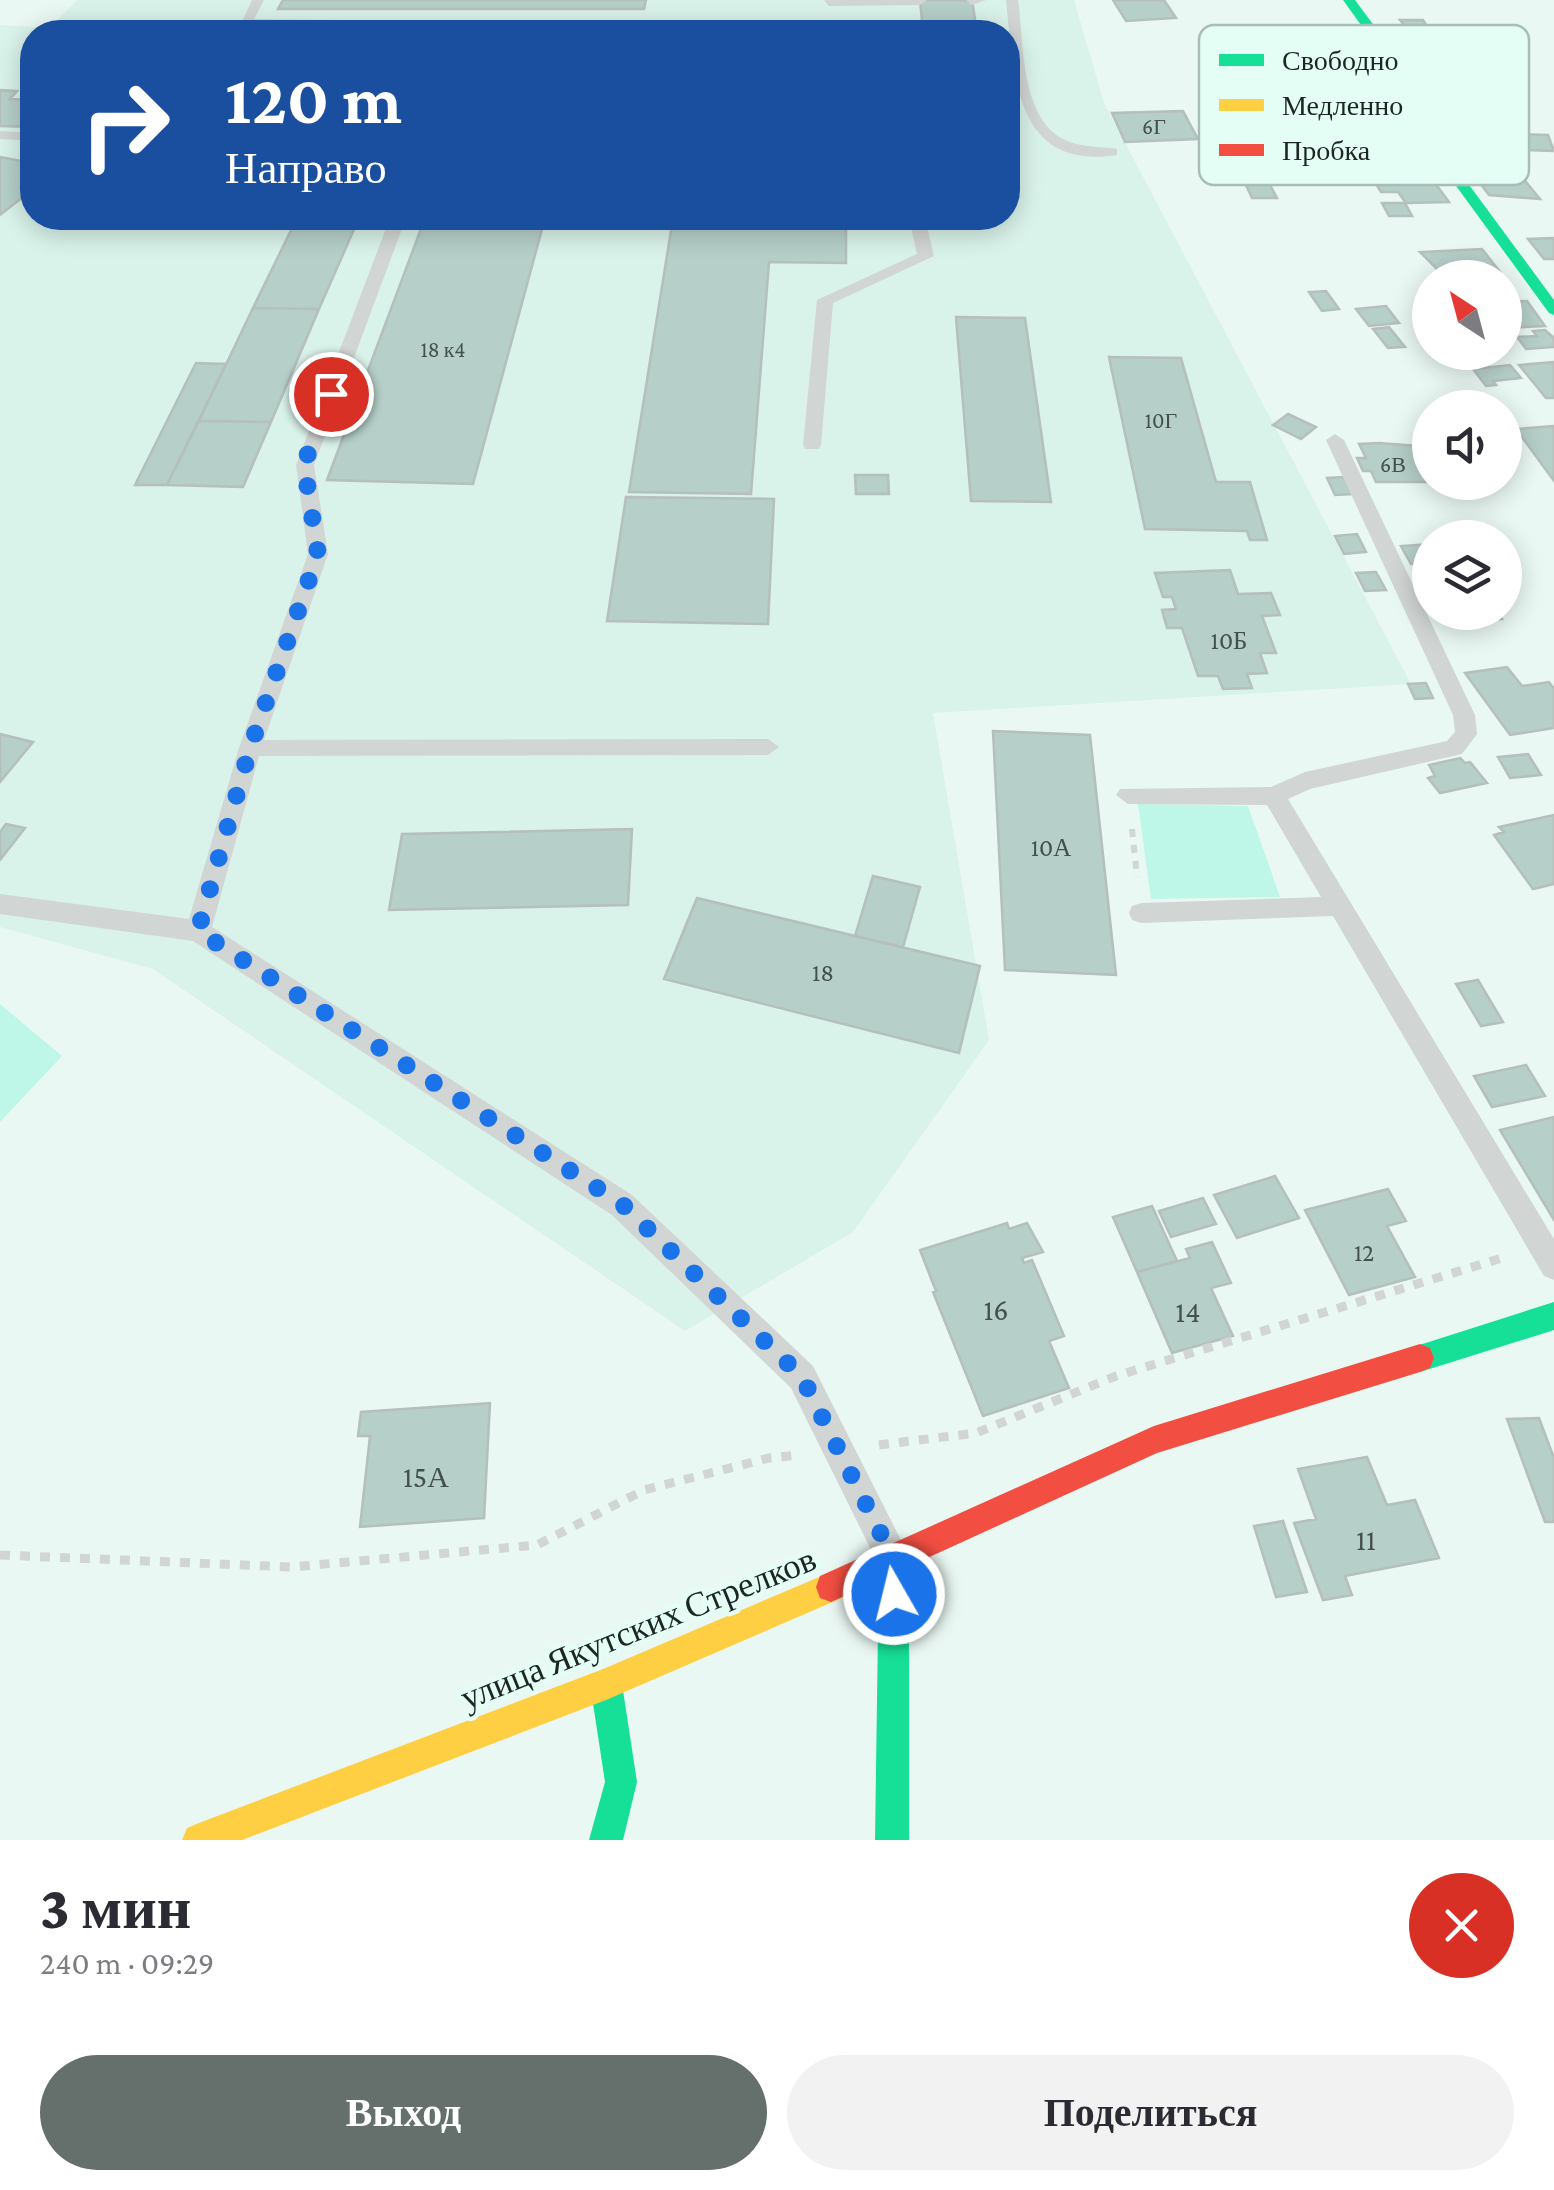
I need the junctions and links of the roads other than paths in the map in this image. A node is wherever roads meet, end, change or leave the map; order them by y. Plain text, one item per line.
1 (1350, 0) edge
2 (829, 1) edge
3 (920, 1) edge
4 (1370, 25) edge
5 (1020, 54) edge
6 (1112, 152) dead end
7 (1460, 185) edge
8 (393, 230) edge
9 (920, 230) edge
10 (1554, 310) edge
11 (1335, 440) dead end
12 (812, 445) dead end
13 (250, 748) junction
14 (768, 748) dead end
15 (1128, 795) road end
16 (1274, 796) junction
17 (0, 904) edge
18 (1338, 906) junction
19 (1141, 913) road end
20 (198, 931) junction
21 (1548, 1256) edge
22 (1554, 1316) edge
23 (894, 1560) junction
24 (606, 1684) junction
25 (199, 1840) edge
26 (606, 1840) edge
27 (892, 1840) edge

1 - 4 street
2 - 3 lane
5 - 6 lane
7 - 10 street
8 - 13 lane
9 - 12 lane
11 - 16 lane
13 - 14 lane
13 - 20 lane
15 - 16 lane
16 - 18 lane
17 - 20 lane
18 - 19 lane
18 - 21 lane
20 - 23 lane
22 - 23 street, улица Якутских Стрелков
23 - 24 street, улица Якутских Стрелков
23 - 27 street
24 - 25 street, улица Якутских Стрелков
24 - 26 street

